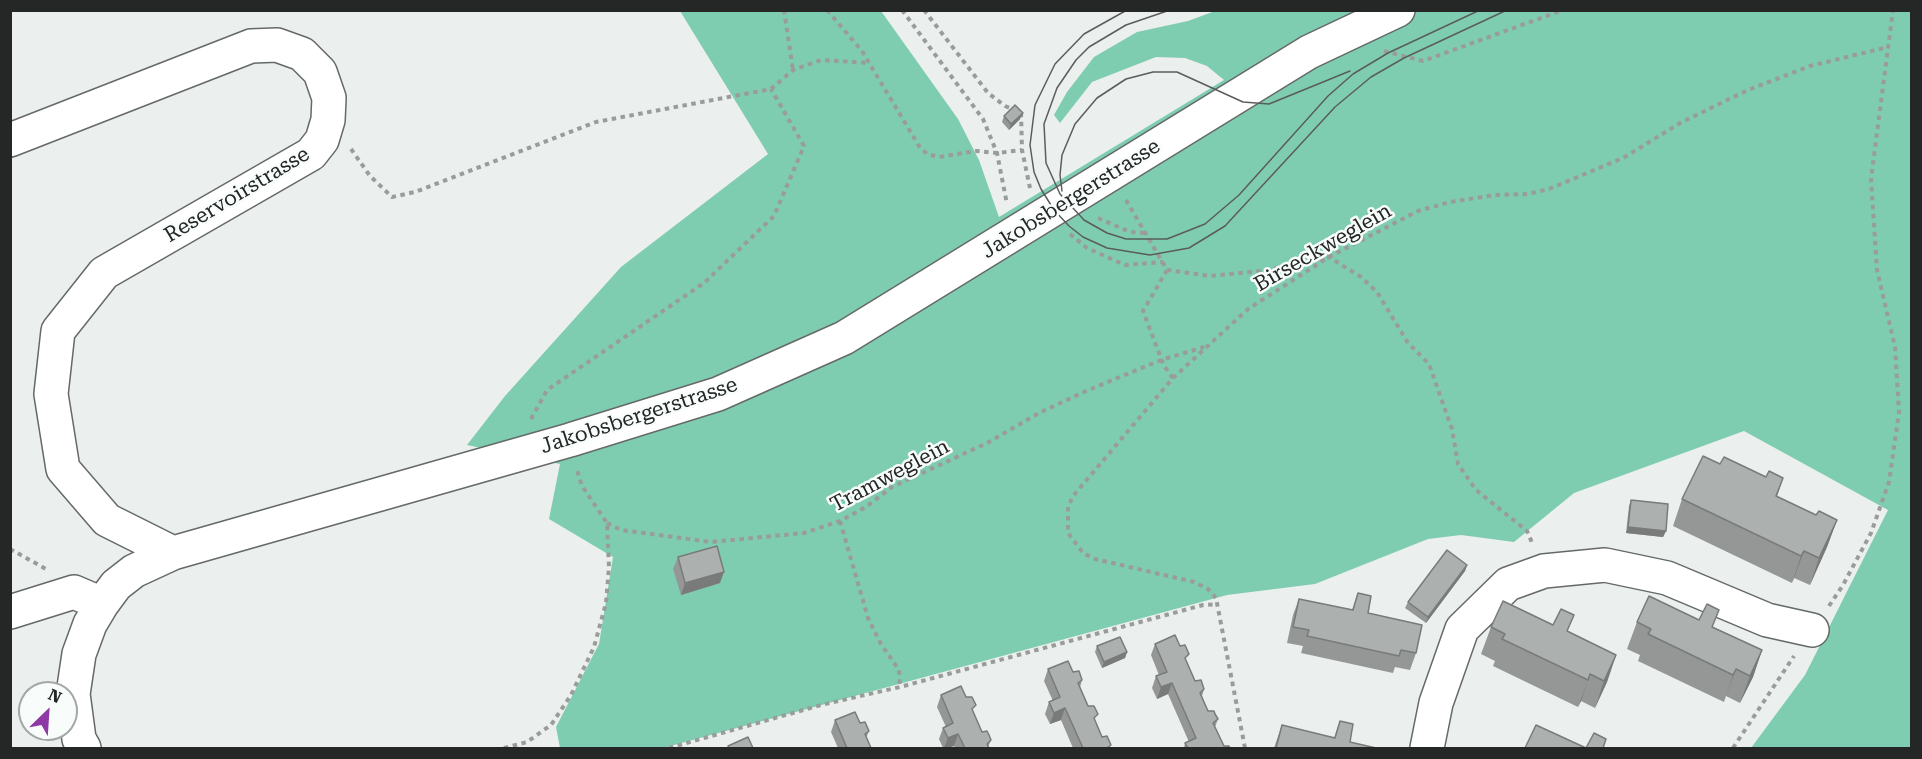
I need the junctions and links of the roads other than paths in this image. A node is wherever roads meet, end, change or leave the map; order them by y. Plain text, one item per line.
1 (1398, 10) edge
2 (10, 140) edge
3 (173, 553) junction
4 (102, 604) junction
5 (10, 612) edge
6 (1812, 630) road end
7 (84, 748) edge
8 (1427, 748) edge

1 - 3 street, Jakobsbergerstrasse
2 - 3 street, Reservoirstrasse
3 - 4 street, Jakobsbergerstrasse
4 - 5 street
4 - 7 street, Jakobsbergerstrasse
6 - 8 street

